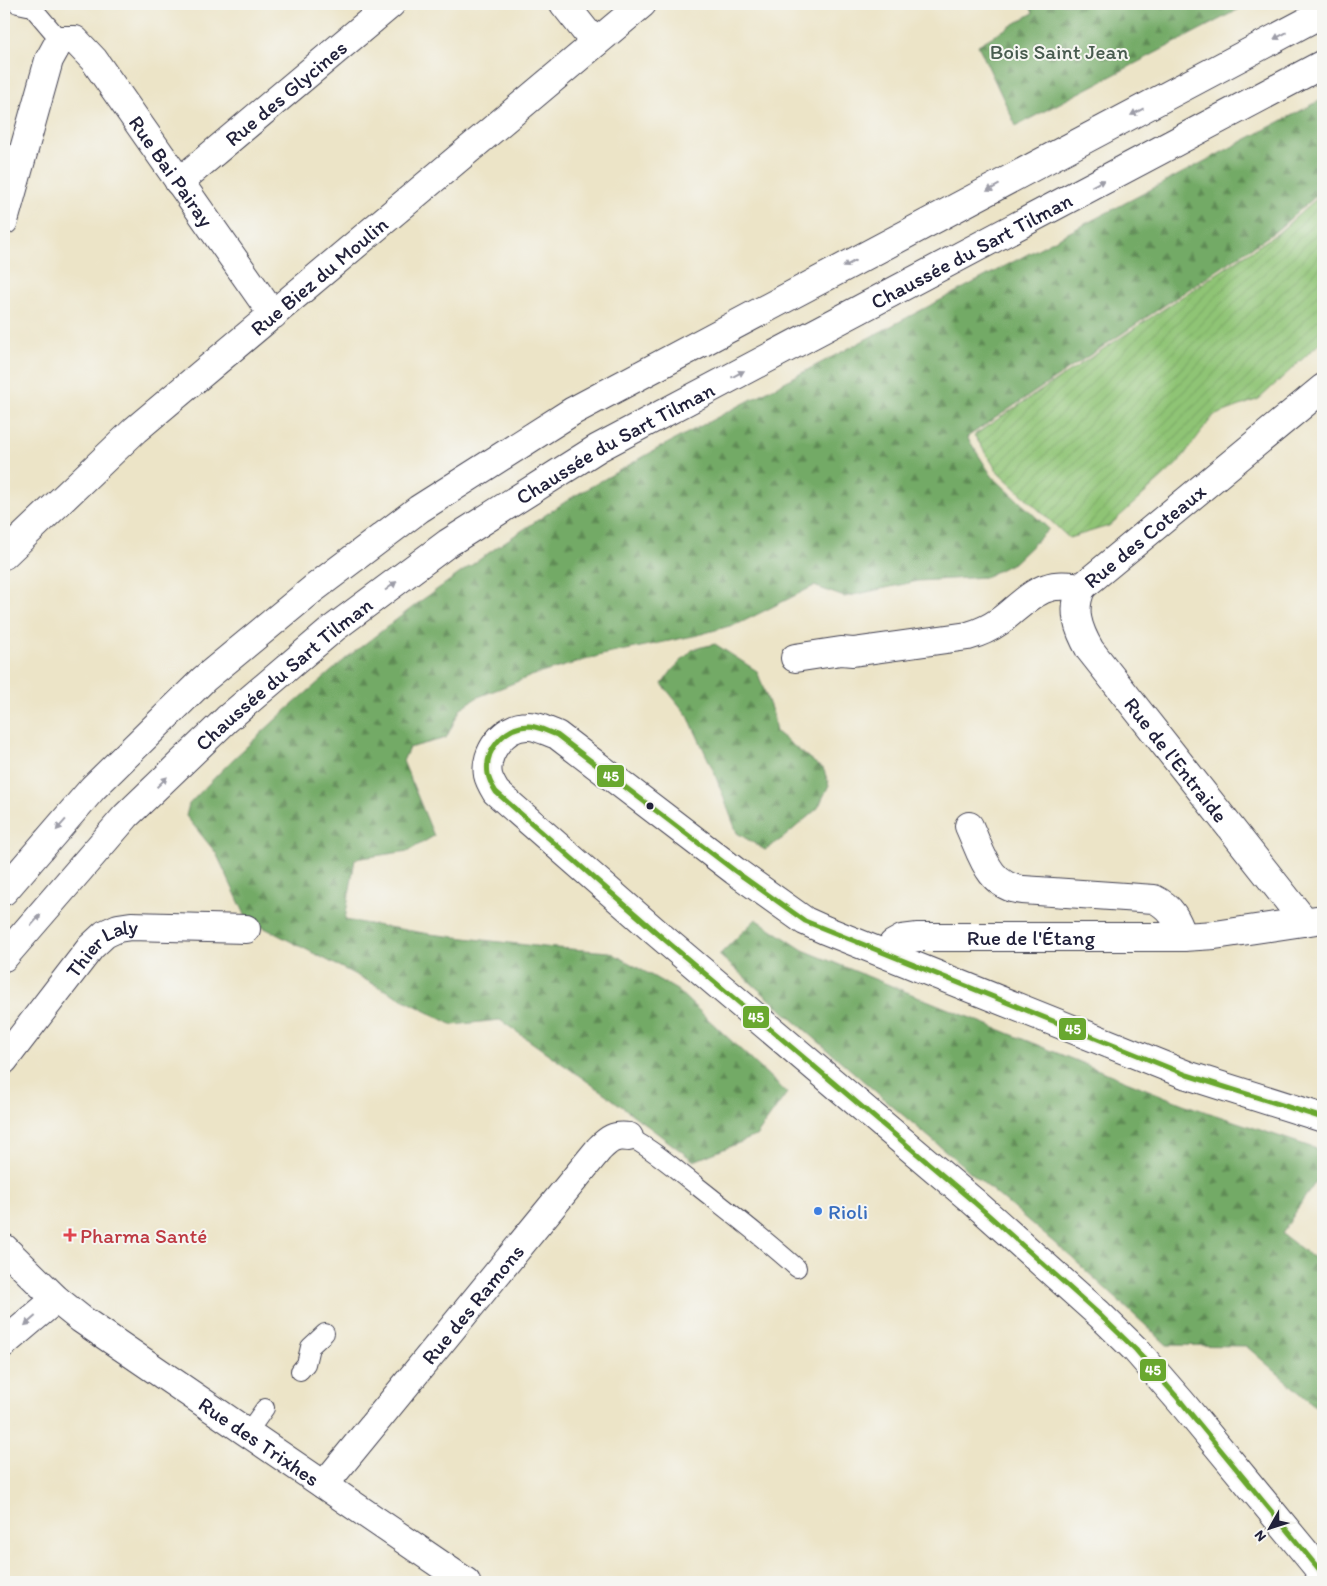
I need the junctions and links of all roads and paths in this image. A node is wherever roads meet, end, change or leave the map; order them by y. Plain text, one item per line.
1 (13, 4) edge
2 (18, 4) edge
3 (391, 4) edge
4 (564, 4) edge
5 (642, 4) edge
6 (4, 5) edge
7 (1323, 13) edge
8 (60, 40) junction
9 (595, 43) junction
10 (1323, 64) edge
11 (179, 182) junction
12 (4, 221) edge
13 (273, 315) junction
14 (1323, 388) edge
15 (4, 555) edge
16 (1082, 586) junction
17 (795, 658) dead end
18 (969, 826) dead end
19 (4, 891) edge
20 (1314, 920) edge
21 (246, 929) dead end
22 (1183, 936) junction
23 (888, 955) junction
24 (4, 957) edge
25 (4, 1060) edge
26 (1323, 1118) edge
27 (629, 1138) joint
28 (4, 1248) edge
29 (797, 1268) dead end
30 (56, 1299) junction
31 (325, 1333) dead end
32 (4, 1343) edge
33 (300, 1371) dead end
34 (265, 1408) dead end
35 (248, 1432) junction
36 (324, 1485) junction
37 (1323, 1574) edge
38 (466, 1582) edge

1 - 6 lane
2 - 8 lane
3 - 11 main road, Rue des Glycines
4 - 9 main road
5 - 9 main road, Rue Biez du Moulin
7 -> 19 main road, Chaussée du Sart Tilman
8 - 11 main road, Rue Bai Pairay
8 - 12 main road
9 - 13 main road, Rue Biez du Moulin
24 -> 10 main road, Chaussée du Sart Tilman
11 - 13 main road, Rue Bai Pairay
13 - 15 main road, Rue Biez du Moulin
14 - 16 main road, Rue des Coteaux
16 - 17 main road, Rue des Coteaux
16 - 20 main road, Rue de l'Entraide
18 - 22 main road, Rue de l'Étang
20 - 22 main road, Rue de l'Étang
21 - 25 main road, Thier Laly
22 - 23 main road, Rue de l'Étang
23 - 26 main road
23 - 37 main road
27 - 29 lane
27 - 36 main road, Rue des Ramons
28 - 30 main road
30 -> 32 main road
30 - 35 main road, Rue des Trixhes
31 - 33 lane
34 - 35 lane
35 - 36 main road, Rue des Trixhes
36 - 38 main road, Rue des Trixhes

